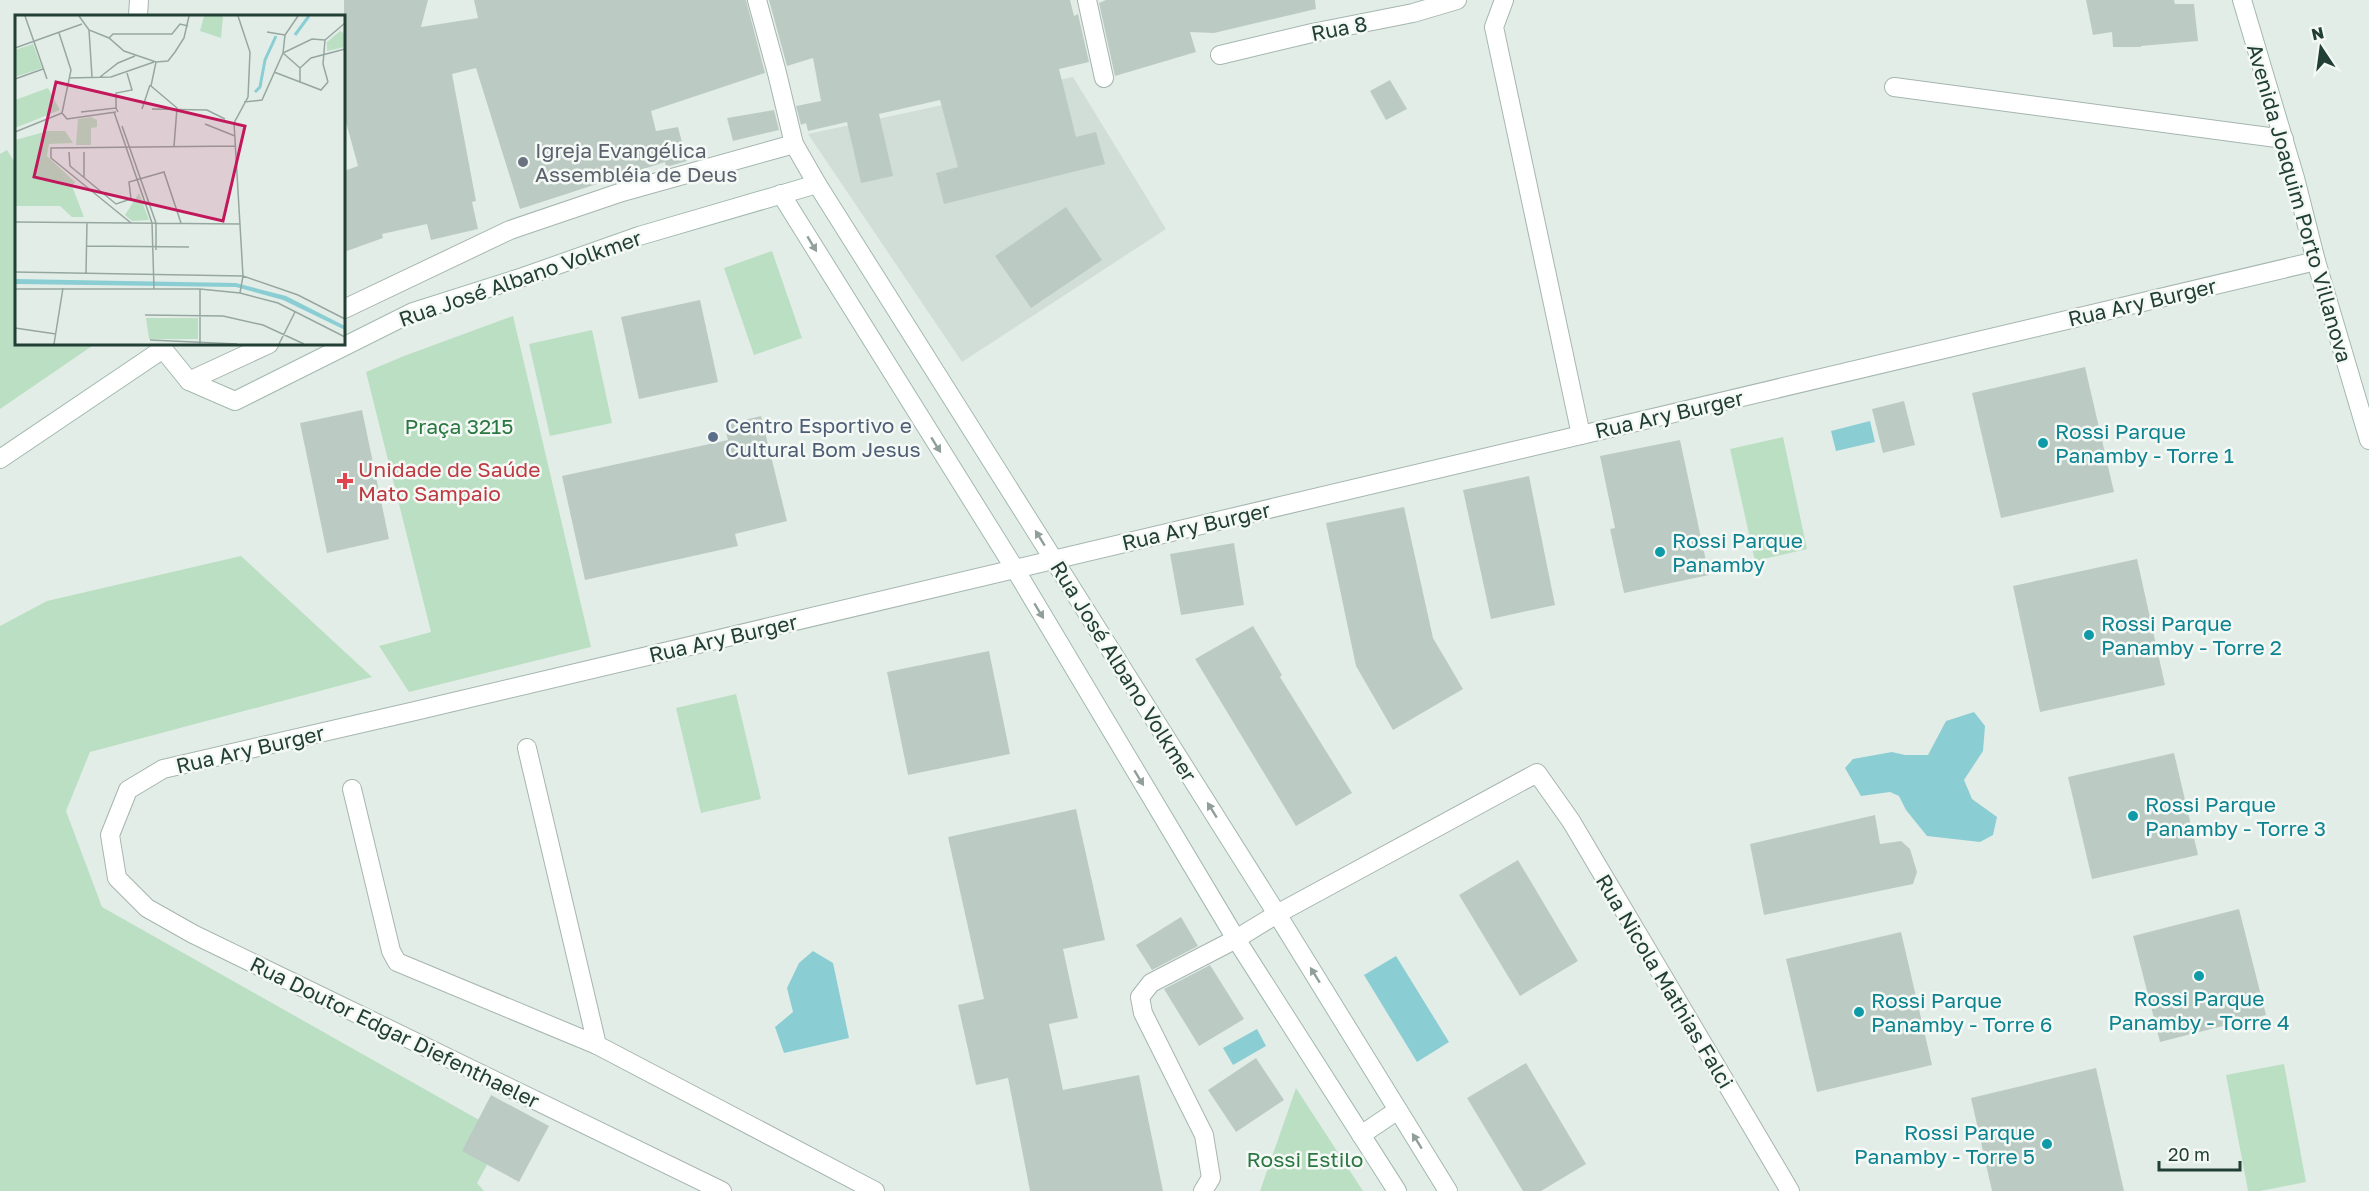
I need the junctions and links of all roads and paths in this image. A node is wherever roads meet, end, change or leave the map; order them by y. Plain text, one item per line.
1 (139, 0) edge
2 (757, 0) edge
3 (1087, 0) edge
4 (1457, 0) edge
5 (1504, 0) edge
6 (2242, 0) edge
7 (138, 15) edge
8 (1220, 55) dead end
9 (1104, 78) dead end
10 (1894, 87) dead end
11 (2283, 139) junction
12 (794, 144) junction
13 (817, 184) junction
14 (781, 194) junction
15 (2316, 261) junction
16 (345, 309) edge
17 (267, 345) edge
18 (162, 346) edge
19 (189, 381) junction
20 (1581, 435) junction
21 (2369, 440) edge
22 (0, 459) edge
23 (1054, 560) junction
24 (1015, 569) junction
25 (527, 748) dead end
26 (352, 789) dead end
27 (111, 835) joint
28 (1278, 914) junction
29 (1236, 939) junction
30 (597, 1045) junction
31 (1398, 1110) junction
32 (1361, 1135) junction
33 (722, 1191) edge
34 (875, 1191) edge
35 (1203, 1191) edge
36 (1397, 1191) edge
37 (1448, 1191) edge
38 (1790, 1191) edge

1 - 7 street
2 - 12 street
3 - 9 street
4 - 8 street, Rua 8
5 - 20 street
6 - 11 street, Avenida Joaquim Porto Villanova
10 - 11 street
11 - 15 street, Avenida Joaquim Porto Villanova
12 - 13 street
12 - 16 street
13 - 14 street, Rua José Albano Volkmer
23 -> 13 street, Rua José Albano Volkmer
14 - 19 street, Rua José Albano Volkmer
14 -> 24 street, Rua José Albano Volkmer
15 - 20 street, Rua Ary Burger
15 - 21 street, Avenida Joaquim Porto Villanova
17 - 19 street
18 - 19 street
18 - 22 street
20 - 23 street, Rua Ary Burger
23 - 24 street, Rua Ary Burger
28 -> 23 street, Rua José Albano Volkmer
24 - 27 street, Rua Ary Burger
24 -> 29 street, Rua José Albano Volkmer
25 - 30 street
26 - 30 street
27 - 33 street, Rua Doutor Edgar Diefenthaeler
28 - 29 street
31 -> 28 street, Rua José Albano Volkmer
28 - 38 street, Rua Nicola Mathias Falci
29 - 32 street, Rua José Albano Volkmer
29 - 35 street
30 - 34 street
31 - 32 street
37 -> 31 street, Rua José Albano Volkmer
32 - 36 street, Rua José Albano Volkmer

